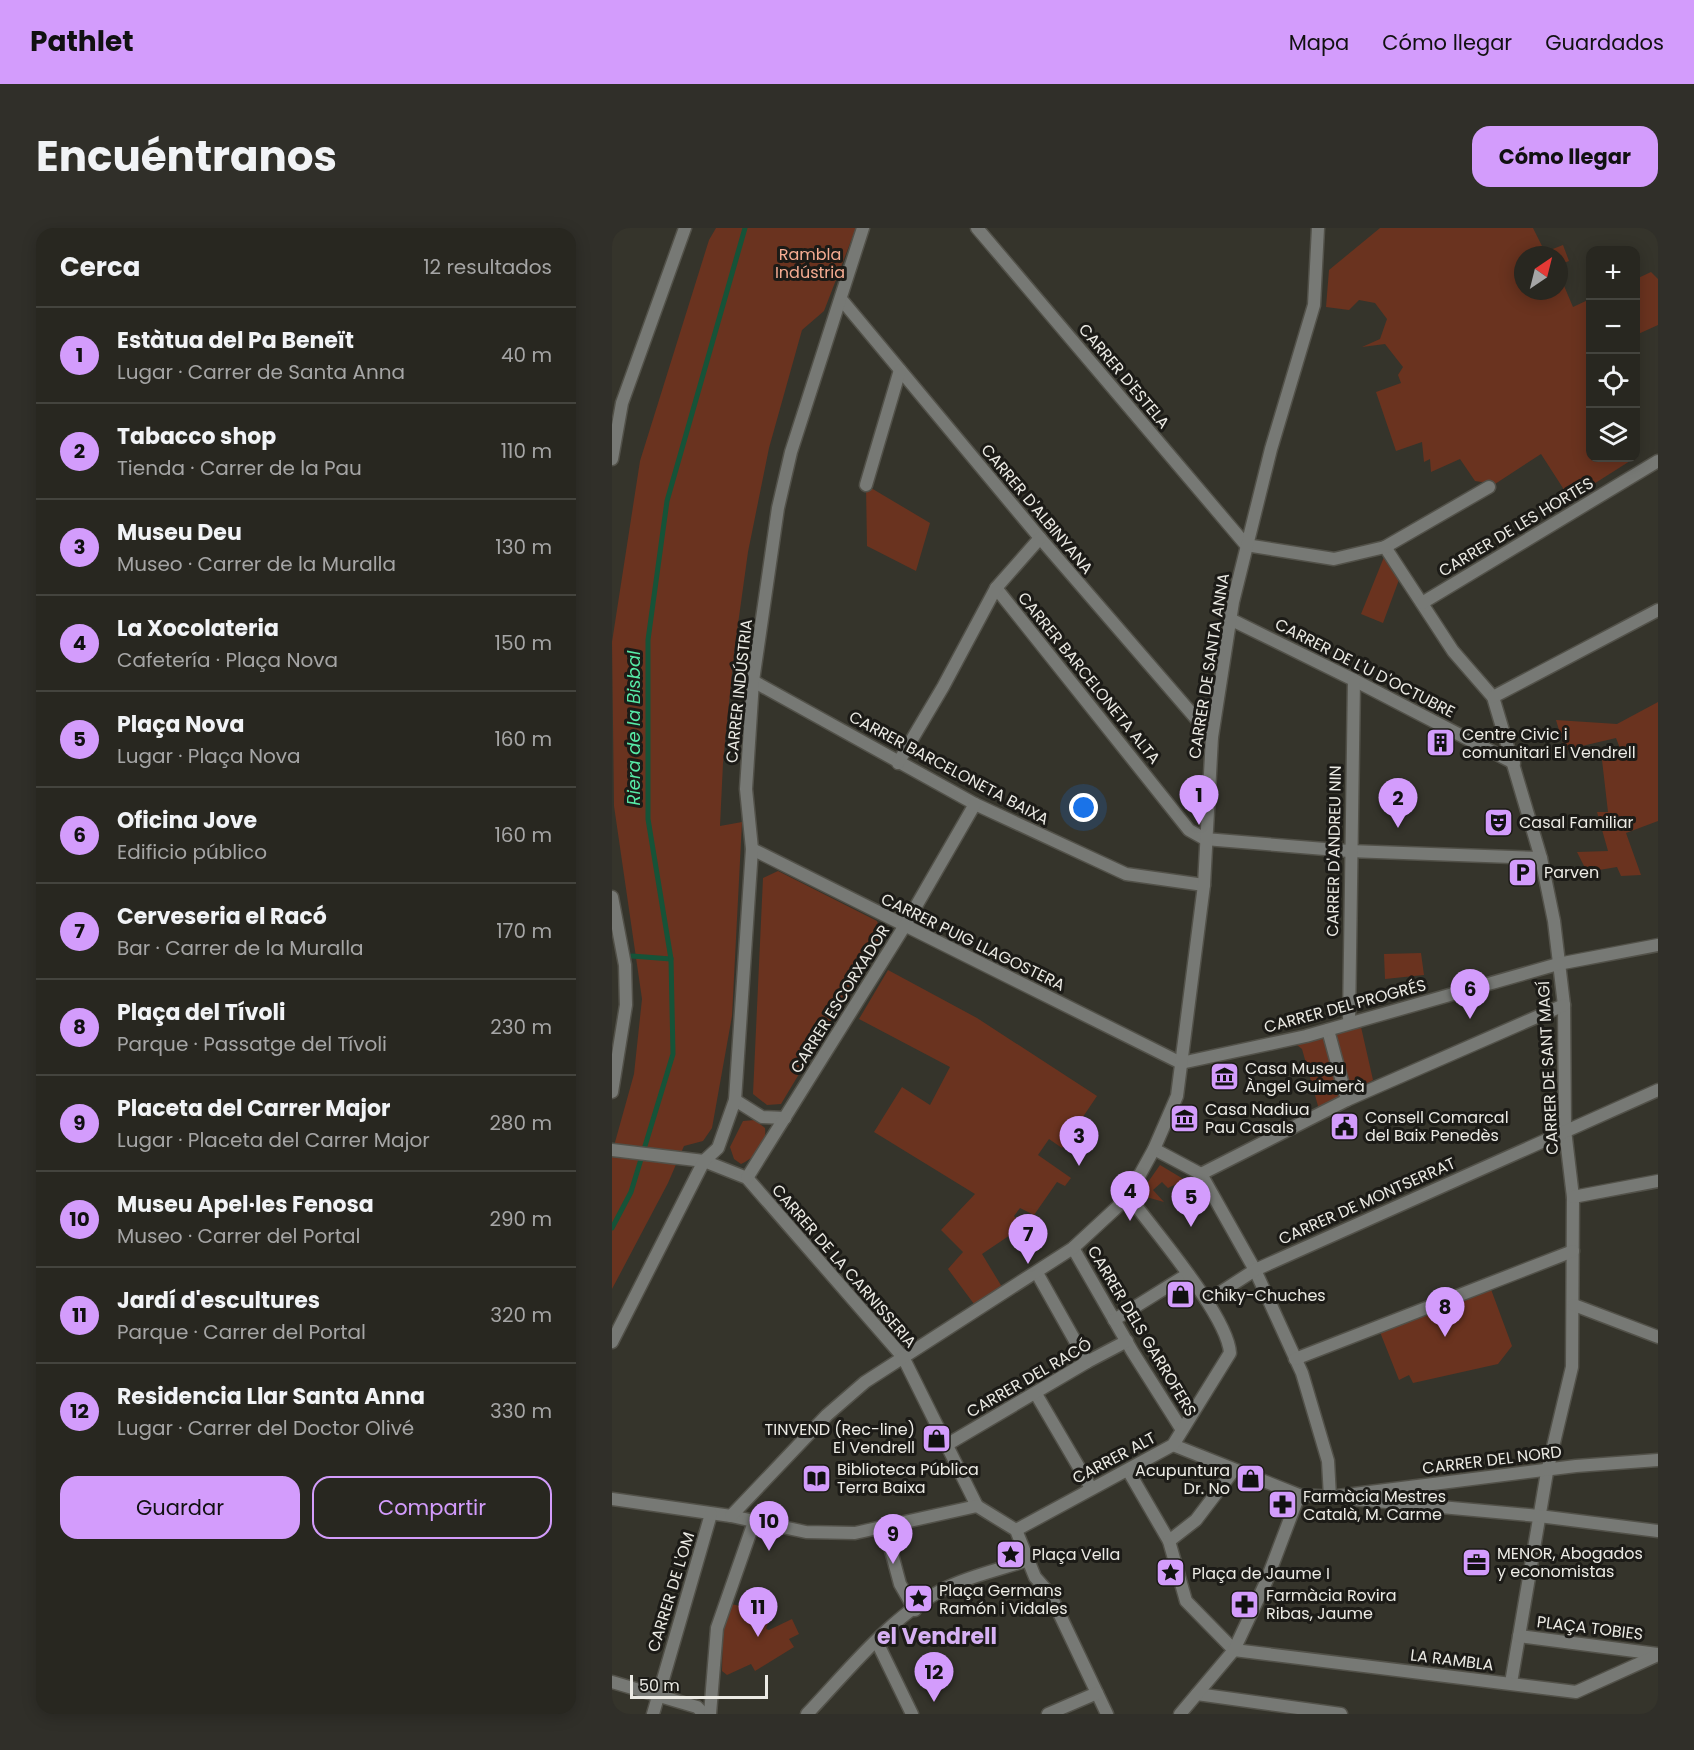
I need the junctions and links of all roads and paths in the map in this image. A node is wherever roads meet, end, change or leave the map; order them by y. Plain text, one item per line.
1 (685, 228) edge
2 (863, 228) edge
3 (977, 228) edge
4 (1318, 228) edge
5 (841, 299) junction
6 (900, 370) junction
7 (612, 459) edge
8 (1658, 461) edge
9 (866, 485) dead end
10 (1489, 487) dead end
11 (1040, 538) junction
12 (1246, 545) junction
13 (1385, 547) junction
14 (996, 588) junction
15 (1422, 603) junction
16 (1658, 610) edge
17 (1232, 620) junction
18 (1354, 680) junction
19 (753, 681) junction
20 (1493, 697) junction
21 (1212, 737) junction
22 (898, 763) junction
23 (1514, 764) junction
24 (975, 804) junction
25 (1205, 839) junction
26 (752, 849) junction
27 (1350, 851) junction
28 (1541, 858) junction
29 (1204, 885) junction
30 (612, 897) edge
31 (904, 927) junction
32 (1658, 945) edge
33 (612, 964) edge
34 (625, 964) junction
35 (1558, 964) junction
36 (1564, 1005) junction
37 (1349, 1022) junction
38 (1328, 1030) junction
39 (1181, 1063) junction
40 (1658, 1090) edge
41 (612, 1092) edge
42 (735, 1100) junction
43 (1347, 1100) junction
44 (785, 1118) junction
45 (1565, 1130) junction
46 (1154, 1149) junction
47 (612, 1150) edge
48 (704, 1161) junction
49 (1201, 1174) junction
50 (747, 1178) junction
51 (1658, 1181) edge
52 (1573, 1197) junction
53 (1126, 1198) junction
54 (1073, 1248) junction
55 (1573, 1251) junction
56 (1255, 1270) junction
57 (1037, 1274) junction
58 (1188, 1274) junction
59 (1207, 1301) junction
60 (1574, 1305) junction
61 (1114, 1320) junction
62 (1658, 1337) edge
63 (1126, 1341) junction
64 (612, 1342) edge
65 (903, 1358) junction
66 (1295, 1359) junction
67 (1087, 1362) junction
68 (1036, 1394) junction
69 (1182, 1430) junction
70 (948, 1444) junction
71 (1173, 1445) junction
72 (1658, 1460) edge
73 (1234, 1470) junction
74 (1129, 1472) junction
75 (1547, 1472) junction
76 (1090, 1488) junction
77 (1299, 1495) junction
78 (1330, 1497) junction
79 (612, 1499) edge
80 (981, 1509) junction
81 (711, 1514) junction
82 (731, 1516) junction
83 (1539, 1516) junction
84 (754, 1522) junction
85 (885, 1528) junction
86 (1018, 1529) junction
87 (1658, 1531) edge
88 (1169, 1541) junction
89 (1028, 1560) junction
90 (915, 1610) junction
91 (1519, 1636) junction
92 (877, 1642) junction
93 (1234, 1650) junction
94 (1658, 1655) edge
95 (612, 1682) edge
96 (1511, 1683) junction
97 (1097, 1693) junction
98 (1197, 1694) junction
99 (658, 1695) junction
100 (652, 1714) edge
101 (704, 1714) edge
102 (710, 1714) edge
103 (807, 1714) edge
104 (912, 1714) edge
105 (1048, 1714) edge
106 (1107, 1714) edge
107 (1180, 1714) edge
108 (1341, 1714) edge

1 - 7 street
2 - 5 street, CARRER INDÚSTRIA
3 - 12 street, CARRER D'ESTELA
4 - 12 street, CARRER DE SANTA ANNA
5 - 6 street, CARRER D'ALBINYANA
5 - 19 street, CARRER INDÚSTRIA
6 - 9 street
6 - 11 street, CARRER D'ALBINYANA
8 - 15 street, CARRER DE LES HORTES
10 - 13 street
11 - 14 street
11 - 21 street, CARRER D'ALBINYANA
12 - 13 street
12 - 17 street, CARRER DE SANTA ANNA
13 - 15 street, CARRER DE SANT MAGÍ
14 - 22 street
14 - 25 street, CARRER BARCELONETA ALTA
15 - 20 street, CARRER DE SANT MAGÍ
16 - 20 street
17 - 18 street, CARRER DE L'U D'OCTUBRE
17 - 21 street, CARRER DE SANTA ANNA
18 - 23 street, CARRER DE L'U D'OCTUBRE
18 - 27 street, CARRER D'ANDREU NIN
19 - 22 street, CARRER BARCELONETA BAIXA
19 - 26 street, CARRER INDÚSTRIA
20 - 23 street, CARRER DE SANT MAGÍ
21 - 25 street, CARRER DE SANTA ANNA
22 - 24 street, CARRER BARCELONETA BAIXA
23 - 28 street, CARRER DE SANT MAGÍ
24 - 29 street, CARRER BARCELONETA BAIXA
24 - 31 street, CARRER ESCORXADOR
25 - 27 street
25 - 29 street, CARRER DE SANTA ANNA
26 - 31 street, CARRER PUIG LLAGOSTERA
26 - 42 street, CARRER INDÚSTRIA
27 - 28 street
27 - 37 street, CARRER D'ANDREU NIN
28 - 35 street, CARRER DE SANT MAGÍ
29 - 39 street, CARRER DE SANTA ANNA
30 - 34 street
31 - 39 street, CARRER PUIG LLAGOSTERA
31 - 44 street, CARRER ESCORXADOR
32 - 35 street, CARRER DEL PROGRÉS
33 - 34 street
34 - 41 street
35 - 36 street, CARRER DE SANT MAGÍ
35 - 37 street, CARRER DEL PROGRÉS
36 - 43 street
36 - 45 street, CARRER DE SANT MAGÍ
37 - 38 street, CARRER DEL PROGRÉS
38 - 39 street, CARRER DEL PROGRÉS
38 - 43 street
39 - 46 street, CARRER DE SANTA ANNA
40 - 45 street, CARRER DE MONTSERRAT
42 - 44 street
42 - 48 street, CARRER INDÚSTRIA
43 - 49 street
44 - 50 street, CARRER ESCORXADOR
45 - 52 street, CARRER DE SANT MAGÍ
45 - 56 street, CARRER DE MONTSERRAT
46 - 49 street
46 - 53 street, CARRER DE SANTA ANNA
47 - 48 street
48 - 50 street
48 - 64 street, CARRER INDÚSTRIA
49 - 56 street
50 - 65 street, CARRER DE LA CARNISSERIA
51 - 52 street
52 - 55 street, CARRER DE SANT MAGÍ
53 - 54 street, CARRER DE SANTA ANNA
53 - 58 street
54 - 57 street, CARRER DE SANTA ANNA
54 - 61 street, CARRER DELS GARROFERS
55 - 60 street, CARRER DE SANT MAGÍ
55 - 66 street
56 - 59 street, CARRER DE MONTSERRAT
56 - 66 street
57 - 65 street, CARRER DE SANTA ANNA
57 - 67 street
58 - 59 street
58 - 61 street
59 - 69 street, CARRER ALT
60 - 62 street
60 - 75 street, CARRER DE SANT MAGÍ
61 - 63 street, CARRER DELS GARROFERS
63 - 67 street, CARRER DEL RACÓ
63 - 69 street, CARRER DELS GARROFERS
65 - 70 street, CARRER DE LA CARNISSERIA
65 - 82 street, CARRER DE SANTA ANNA
66 - 78 street
67 - 68 street, CARRER DEL RACÓ
68 - 70 street, CARRER DEL RACÓ
68 - 76 street
69 - 71 street, CARRER ALT
70 - 80 street, CARRER DE LA CARNISSERIA
71 - 73 street
71 - 74 street, CARRER ALT
72 - 75 street, CARRER DEL NORD
73 - 77 street
73 - 88 street
74 - 76 street, CARRER ALT
74 - 88 street
75 - 78 street, CARRER DEL NORD
75 - 83 street, CARRER DE SANT MAGÍ
76 - 86 street, CARRER ALT
77 - 78 street
77 - 93 street
78 - 83 street
79 - 81 street
80 - 85 street
80 - 86 street
81 - 82 street
81 - 99 street, CARRER DE L'OM
82 - 84 street
83 - 87 street
83 - 91 street, CARRER DE SANT MAGÍ
84 - 85 street
84 - 102 street
85 - 90 street
86 - 89 street
88 - 93 street
89 - 90 street
89 - 97 street
90 - 92 street
91 - 94 street, PLAÇA TOBIES
91 - 96 street, CARRER DE SANT MAGÍ
92 - 103 street
92 - 104 street
93 - 96 street, LA RAMBLA
93 - 98 street
94 - 96 street, LA RAMBLA
95 - 99 street
97 - 105 street
97 - 106 street
98 - 107 street
98 - 108 street
99 - 100 street, CARRER DE L'OM
99 - 101 street

